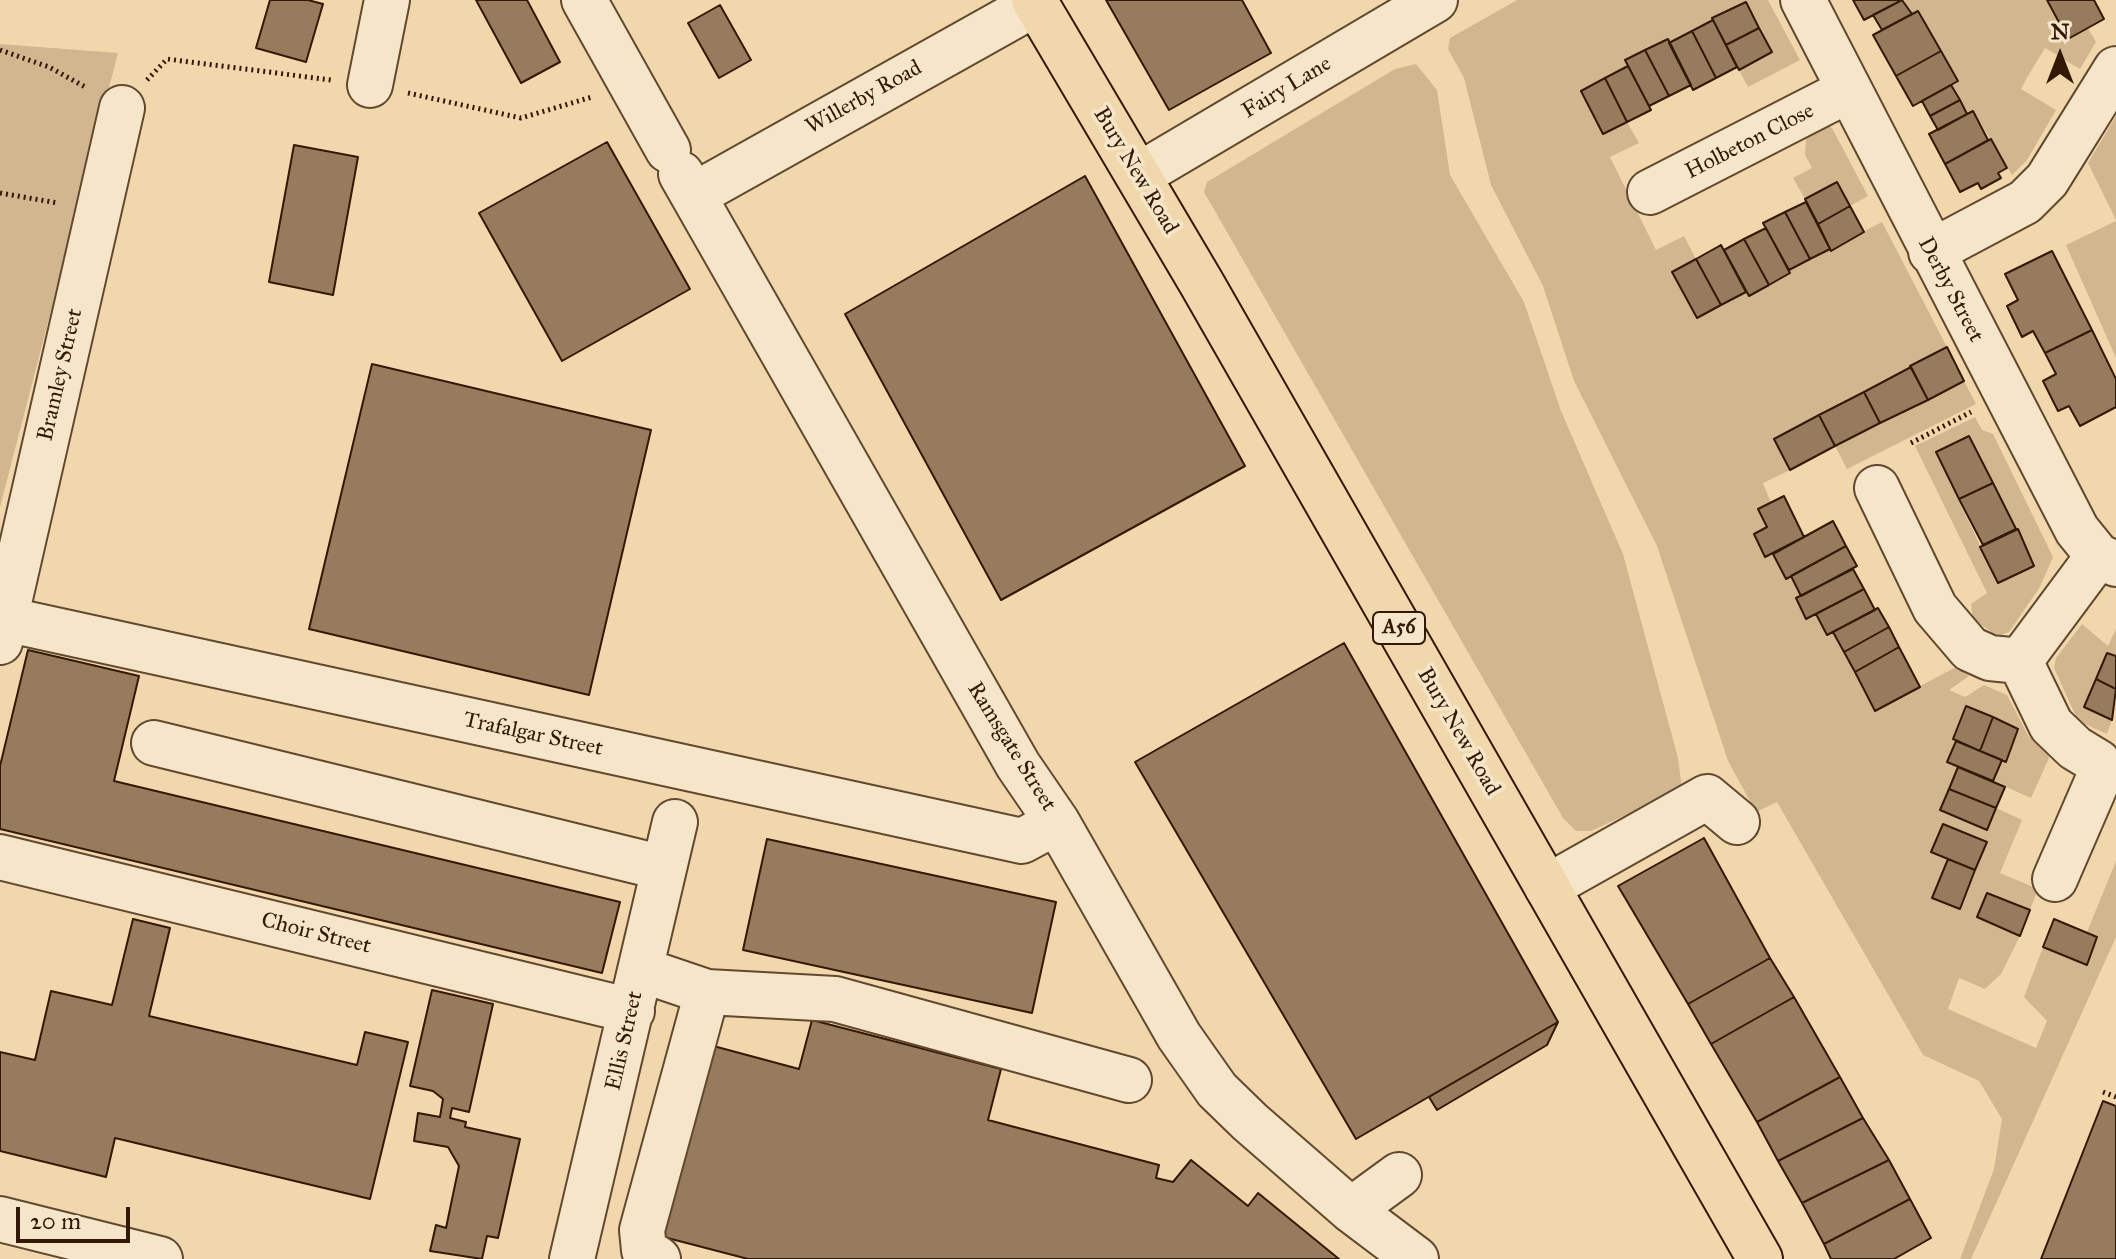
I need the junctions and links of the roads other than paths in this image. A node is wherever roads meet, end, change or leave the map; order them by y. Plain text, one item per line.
1 (387, 0) edge
2 (584, 0) edge
3 (1435, 0) edge
4 (1803, 0) edge
5 (1034, 2) edge
6 (2116, 69) edge
7 (370, 85) road end
8 (1849, 90) junction
9 (122, 108) road end
10 (681, 173) junction
11 (1139, 175) junction
12 (1650, 192) dead end
13 (1931, 252) junction
14 (1877, 488) dead end
15 (2107, 560) edge
16 (3, 630) edge
17 (2020, 661) junction
18 (154, 743) dead end
19 (675, 822) dead end
20 (1057, 822) junction
21 (1737, 822) dead end
22 (0, 857) edge
23 (664, 868) junction
24 (2055, 879) dead end
25 (1547, 887) junction
26 (637, 990) junction
27 (707, 992) junction
28 (1129, 1080) dead end
29 (1399, 1175) dead end
30 (1351, 1210) junction
31 (25, 1236) edge
32 (160, 1259) edge
33 (572, 1259) edge
34 (658, 1259) edge
35 (1416, 1259) edge
36 (1760, 1259) edge

1 - 7 street
2 - 10 street, Ramsgate Street
3 - 11 street, Fairy Lane
4 - 8 street, Derby Street
5 - 10 street, Willerby Road
5 - 11 highway, Bury New Road / A56
6 - 13 street
8 - 12 street, Holbeton Close
8 - 13 street, Derby Street
9 - 16 street, Bramley Street
10 - 20 street, Ramsgate Street
11 - 25 highway, Bury New Road / A56
13 - 15 street, Derby Street
14 - 17 street
15 - 17 street
16 - 20 street, Trafalgar Street
17 - 24 street
18 - 23 street
19 - 23 street, Ellis Street
20 - 30 street, Ramsgate Street
21 - 25 street
22 - 26 street, Choir Street
23 - 26 street, Ellis Street
25 - 36 highway, Bury New Road / A56
26 - 27 street, Choir Street
26 - 33 street, Ellis Street
27 - 28 street, Choir Street
27 - 34 street
29 - 30 street
30 - 35 street, Ramsgate Street
31 - 32 street

